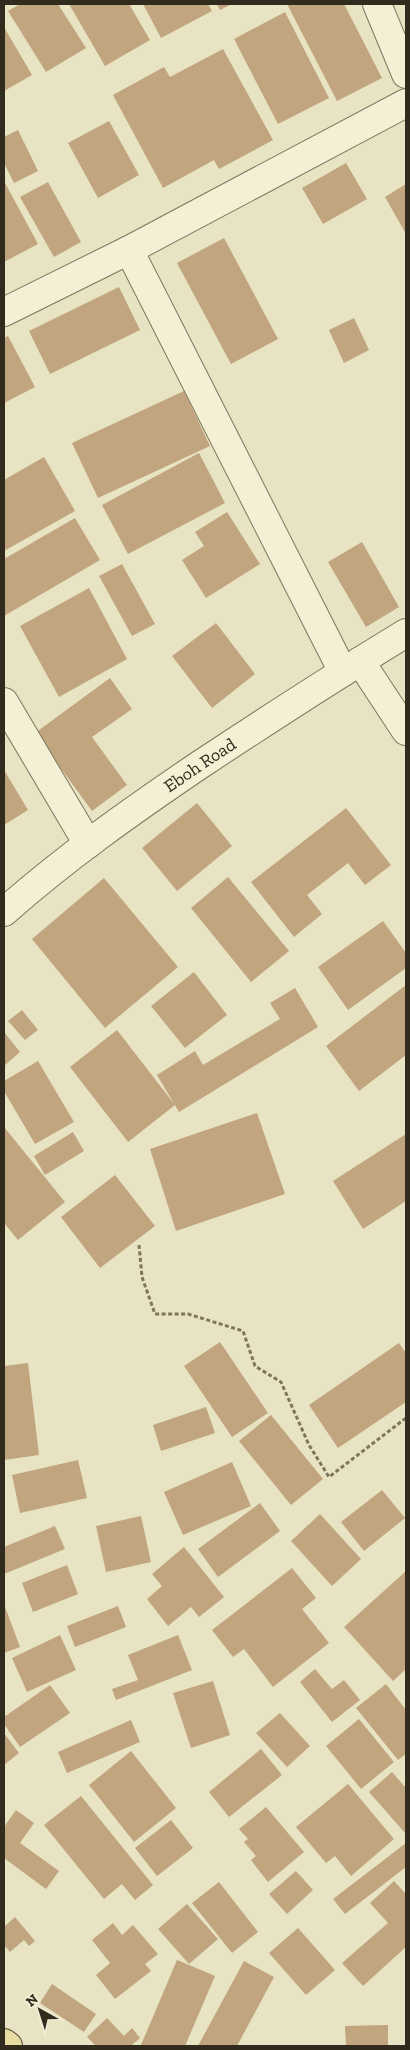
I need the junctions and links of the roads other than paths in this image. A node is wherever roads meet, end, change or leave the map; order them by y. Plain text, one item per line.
1 (377, 4) edge
2 (406, 74) edge
3 (406, 104) edge
4 (130, 250) junction
5 (4, 312) edge
6 (406, 633) edge
7 (352, 667) junction
8 (4, 702) edge
9 (406, 731) edge
10 (88, 844) junction
11 (4, 912) edge
12 (4, 2043) edge
13 (8, 2046) edge

1 - 2 street
3 - 4 street
4 - 5 street
4 - 7 street
6 - 7 street, Eboh Road
7 - 9 street
7 - 10 street, Eboh Road
8 - 10 street
10 - 11 street, Eboh Road
12 - 13 main road

